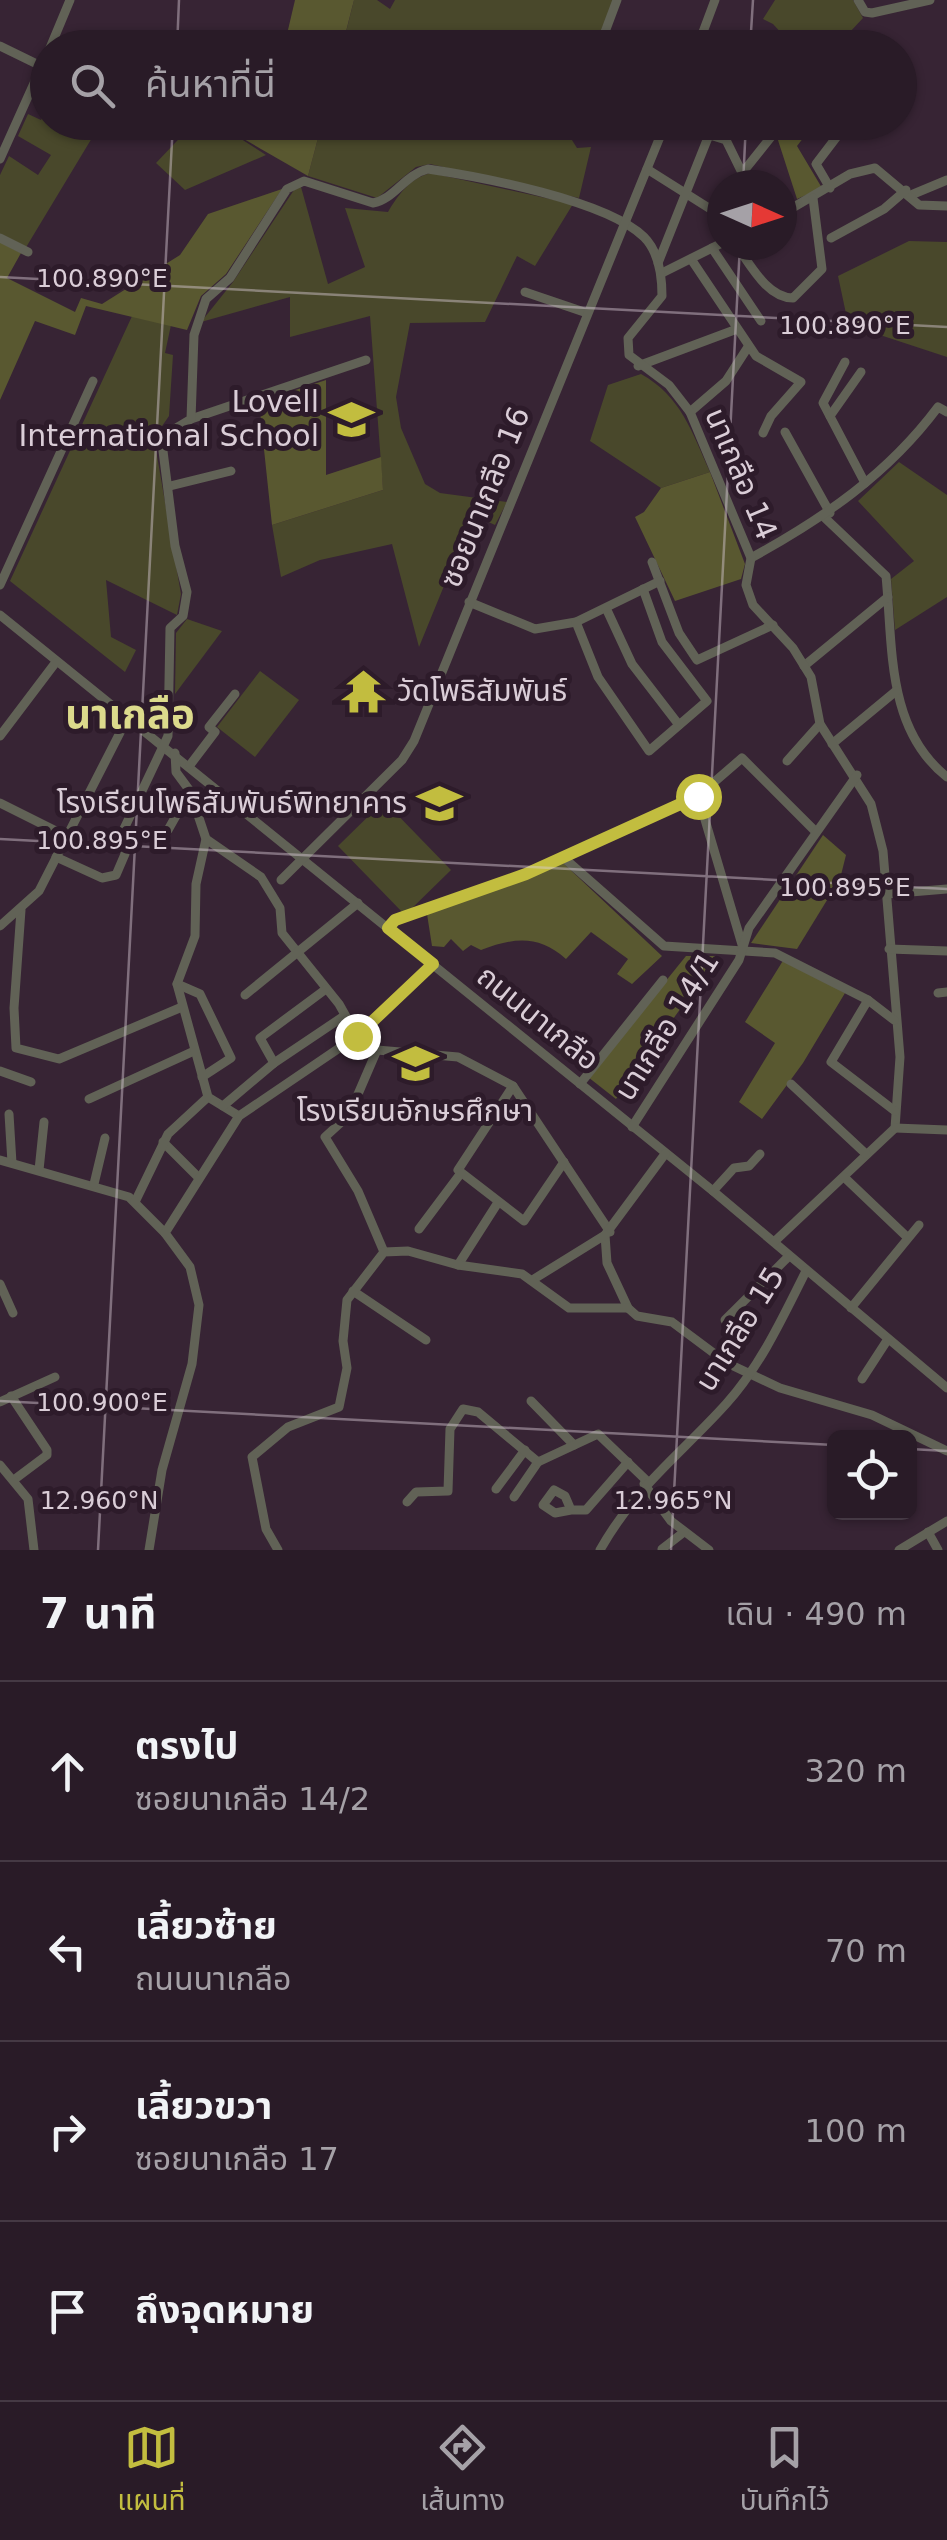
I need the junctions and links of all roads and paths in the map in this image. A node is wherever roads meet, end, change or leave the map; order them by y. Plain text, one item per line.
1 (70, 0) edge
2 (617, 0) edge
3 (715, 0) edge
4 (858, 0) edge
5 (930, 0) edge
6 (57, 30) edge
7 (606, 30) edge
8 (703, 30) edge
9 (0, 46) edge
10 (30, 60) edge
11 (30, 93) edge
12 (660, 140) edge
13 (707, 140) edge
14 (721, 140) edge
15 (769, 140) edge
16 (834, 140) edge
17 (0, 159) edge
18 (647, 170) junction
19 (741, 170) edge
20 (744, 170) edge
21 (947, 180) edge
22 (830, 188) junction
23 (909, 192) junction
24 (685, 194) junction
25 (813, 198) junction
26 (797, 206) edge
27 (947, 206) edge
28 (707, 207) edge
29 (624, 226) junction
30 (0, 238) edge
31 (831, 238) dead end
32 (707, 251) edge
33 (28, 252) dead end
34 (691, 259) junction
35 (725, 260) edge
36 (747, 260) edge
37 (660, 268) junction
38 (525, 292) dead end
39 (587, 313) junction
40 (761, 321) dead end
41 (738, 330) junction
42 (748, 347) junction
43 (366, 360) dead end
44 (845, 362) dead end
45 (638, 366) junction
46 (861, 372) dead end
47 (94, 381) dead end
48 (690, 412) junction
49 (947, 412) edge
50 (830, 416) junction
51 (191, 419) junction
52 (785, 432) dead end
53 (763, 434) dead end
54 (232, 471) dead end
55 (865, 483) junction
56 (170, 486) junction
57 (828, 516) junction
58 (751, 558) junction
59 (652, 562) dead end
60 (660, 581) junction
61 (0, 585) edge
62 (643, 589) junction
63 (888, 597) junction
64 (469, 602) junction
65 (606, 608) junction
66 (0, 615) edge
67 (576, 622) junction
68 (772, 625) junction
69 (56, 662) junction
70 (804, 666) junction
71 (896, 691) junction
72 (235, 694) dead end
73 (128, 717) junction
74 (820, 724) junction
75 (679, 725) junction
76 (0, 736) edge
77 (164, 744) junction
78 (832, 744) junction
79 (176, 753) junction
80 (787, 761) dead end
81 (190, 765) junction
82 (856, 775) junction
83 (947, 777) edge
84 (190, 792) junction
85 (698, 796) junction
86 (0, 803) edge
87 (168, 830) dead end
88 (816, 832) junction
89 (66, 836) junction
90 (206, 839) junction
91 (56, 858) junction
92 (302, 858) junction
93 (564, 858) junction
94 (281, 880) dead end
95 (947, 889) edge
96 (888, 894) junction
97 (358, 903) junction
98 (22, 910) junction
99 (0, 926) edge
100 (388, 928) junction
101 (889, 949) junction
102 (744, 950) junction
103 (947, 950) edge
104 (298, 955) junction
105 (433, 964) junction
106 (663, 980) dead end
107 (177, 984) junction
108 (326, 989) junction
109 (244, 994) dead end
110 (868, 1000) junction
111 (182, 1007) junction
112 (344, 1016) junction
113 (894, 1020) junction
114 (357, 1036) junction
115 (376, 1050) junction
116 (194, 1051) junction
117 (274, 1063) junction
118 (0, 1071) edge
119 (202, 1077) junction
120 (31, 1082) dead end
121 (580, 1084) junction
122 (791, 1084) dead end
123 (513, 1086) junction
124 (208, 1097) junction
125 (89, 1099) dead end
126 (222, 1106) junction
127 (895, 1111) junction
128 (8, 1114) dead end
129 (239, 1116) junction
130 (44, 1122) dead end
131 (632, 1127) junction
132 (894, 1128) junction
133 (947, 1130) edge
134 (106, 1138) dead end
135 (164, 1142) junction
136 (665, 1154) junction
137 (760, 1154) dead end
138 (866, 1154) junction
139 (0, 1160) edge
140 (564, 1162) junction
141 (12, 1163) junction
142 (39, 1170) junction
143 (461, 1173) junction
144 (844, 1177) junction
145 (200, 1178) junction
146 (94, 1184) junction
147 (713, 1191) junction
148 (136, 1202) junction
149 (497, 1204) junction
150 (919, 1225) dead end
151 (418, 1229) dead end
152 (165, 1232) junction
153 (608, 1233) junction
154 (907, 1238) junction
155 (774, 1242) junction
156 (384, 1252) junction
157 (789, 1256) junction
158 (458, 1265) junction
159 (806, 1271) junction
160 (534, 1280) junction
161 (0, 1284) edge
162 (352, 1291) junction
163 (628, 1308) junction
164 (851, 1308) junction
165 (13, 1313) dead end
166 (725, 1320) dead end
167 (888, 1338) junction
168 (426, 1340) dead end
169 (749, 1374) junction
170 (56, 1377) dead end
171 (862, 1379) dead end
172 (947, 1388) edge
173 (11, 1396) junction
174 (530, 1401) dead end
175 (0, 1402) edge
176 (574, 1445) junction
177 (525, 1450) junction
178 (947, 1451) edge
179 (538, 1462) junction
180 (628, 1462) junction
181 (0, 1466) edge
182 (15, 1479) junction
183 (645, 1482) junction
184 (496, 1489) dead end
185 (514, 1497) dead end
186 (408, 1502) dead end
187 (571, 1510) dead end
188 (947, 1521) edge
189 (684, 1532) junction
190 (928, 1532) junction
191 (662, 1549) edge
192 (34, 1550) edge
193 (149, 1550) edge
194 (278, 1550) edge
195 (600, 1550) edge
196 (709, 1550) edge
197 (899, 1550) edge
198 (938, 1550) edge

1 - 6 street
2 - 7 street
3 - 8 street
4 - 5 street
9 - 10 street
11 - 17 street
12 - 18 street, ซอยนาเกลือ 16
13 - 24 street
14 - 19 street
15 - 20 street
16 - 22 street
18 - 24 street
18 - 29 street, ซอยนาเกลือ 16
21 - 23 street
22 - 23 street
22 - 25 street
23 - 27 street
23 - 31 street
24 - 28 street
24 - 37 street
25 - 26 street
25 - 36 street
29 - 37 street
29 - 39 street, ซอยนาเกลือ 16
29 - 51 street
30 - 33 street
32 - 34 street
34 - 37 street
34 - 41 street
35 - 40 street
37 - 45 street
38 - 39 street
39 - 64 street, ซอยนาเกลือ 16
41 - 42 street
41 - 45 street
42 - 48 street
42 - 53 street
43 - 51 street
44 - 50 street
45 - 48 street, นาเกลือ 14
46 - 50 street
47 - 61 street
48 - 58 street, นาเกลือ 14
49 - 55 street
50 - 55 street
51 - 56 street
52 - 57 street
54 - 56 street
55 - 57 street
56 - 77 street
57 - 58 street
57 - 63 street
58 - 68 street, นาเกลือ 14
59 - 60 street
60 - 62 street
60 - 68 street
62 - 65 street
62 - 75 street
63 - 70 street
63 - 71 street
64 - 67 street
64 - 92 street, ซอยนาเกลือ 16
65 - 67 street
65 - 75 street
66 - 69 street, ถนนนาเกลือ
67 - 75 street
68 - 70 street, นาเกลือ 14
69 - 73 street, ถนนนาเกลือ
69 - 76 street
70 - 74 street, นาเกลือ 14
71 - 78 street
71 - 83 street
72 - 81 street
73 - 77 street, ถนนนาเกลือ
73 - 89 street
74 - 78 street, นาเกลือ 14
74 - 80 street
77 - 79 street, ถนนนาเกลือ
77 - 91 street
78 - 82 street, นาเกลือ 14
79 - 81 street, ถนนนาเกลือ
79 - 84 street
81 - 92 street, ถนนนาเกลือ
82 - 88 street, นาเกลือ 14/1
82 - 96 street, นาเกลือ 14
84 - 87 street
84 - 90 street
85 - 88 street
85 - 93 street
85 - 102 street
86 - 89 street
88 - 102 street, นาเกลือ 14/1
89 - 91 street
90 - 104 street
90 - 107 street
91 - 98 street
92 - 94 street, ซอยนาเกลือ 16
92 - 97 street, ถนนนาเกลือ
93 - 100 street
93 - 102 street
95 - 96 street
96 - 101 street, นาเกลือ 14
97 - 100 street, ถนนนาเกลือ
97 - 104 street
98 - 99 street
98 - 111 street
100 - 105 street, ถนนนาเกลือ
101 - 103 street
101 - 113 street, นาเกลือ 14
102 - 110 street
102 - 131 street, นาเกลือ 14/1
104 - 108 street
104 - 109 street
105 - 114 street
105 - 121 street, ถนนนาเกลือ
106 - 121 street
107 - 111 street
107 - 119 street
108 - 112 street
108 - 117 street
110 - 113 street
110 - 127 street
111 - 116 street
112 - 114 street
112 - 117 street
113 - 127 street, นาเกลือ 14
114 - 115 street
114 - 129 street
115 - 123 street
115 - 156 street
116 - 119 street
116 - 125 street
117 - 126 street
118 - 120 street
119 - 124 street
121 - 131 street, ถนนนาเกลือ
122 - 138 street
123 - 140 street
123 - 143 street
124 - 126 street
124 - 135 street
126 - 129 street
127 - 132 street, นาเกลือ 14
128 - 141 street
129 - 145 street
130 - 142 street
131 - 136 street, ถนนนาเกลือ
132 - 133 street
132 - 138 street
134 - 146 street
135 - 145 street
135 - 148 street
136 - 147 street, ถนนนาเกลือ
136 - 153 street
137 - 147 street
138 - 144 street
139 - 141 street
140 - 149 street
140 - 153 street
141 - 142 street
142 - 146 street
143 - 149 street
143 - 151 street
144 - 154 street
144 - 155 street
145 - 152 street
146 - 148 street
147 - 155 street, ถนนนาเกลือ
148 - 152 street
149 - 158 street
150 - 154 street
152 - 193 street
153 - 160 street
153 - 163 street
154 - 164 street
155 - 157 street, ถนนนาเกลือ
156 - 158 street
156 - 162 street
157 - 159 street, ถนนนาเกลือ
157 - 166 street
158 - 160 street
159 - 164 street, ถนนนาเกลือ
159 - 169 street, นาเกลือ 15
160 - 163 street
161 - 165 street
162 - 168 street
162 - 194 street
163 - 169 street
164 - 167 street, ถนนนาเกลือ
167 - 171 street
167 - 172 street, ถนนนาเกลือ
169 - 178 street
169 - 183 street, นาเกลือ 15
170 - 173 street
173 - 175 street
173 - 182 street
174 - 176 street
176 - 179 street
176 - 180 street
177 - 179 street
177 - 184 street
177 - 186 street
179 - 185 street
180 - 183 street
180 - 187 street
181 - 182 street
182 - 192 street
183 - 189 street
183 - 195 street, นาเกลือ 15
188 - 190 street
189 - 191 street
189 - 196 street
190 - 197 street
190 - 198 street

